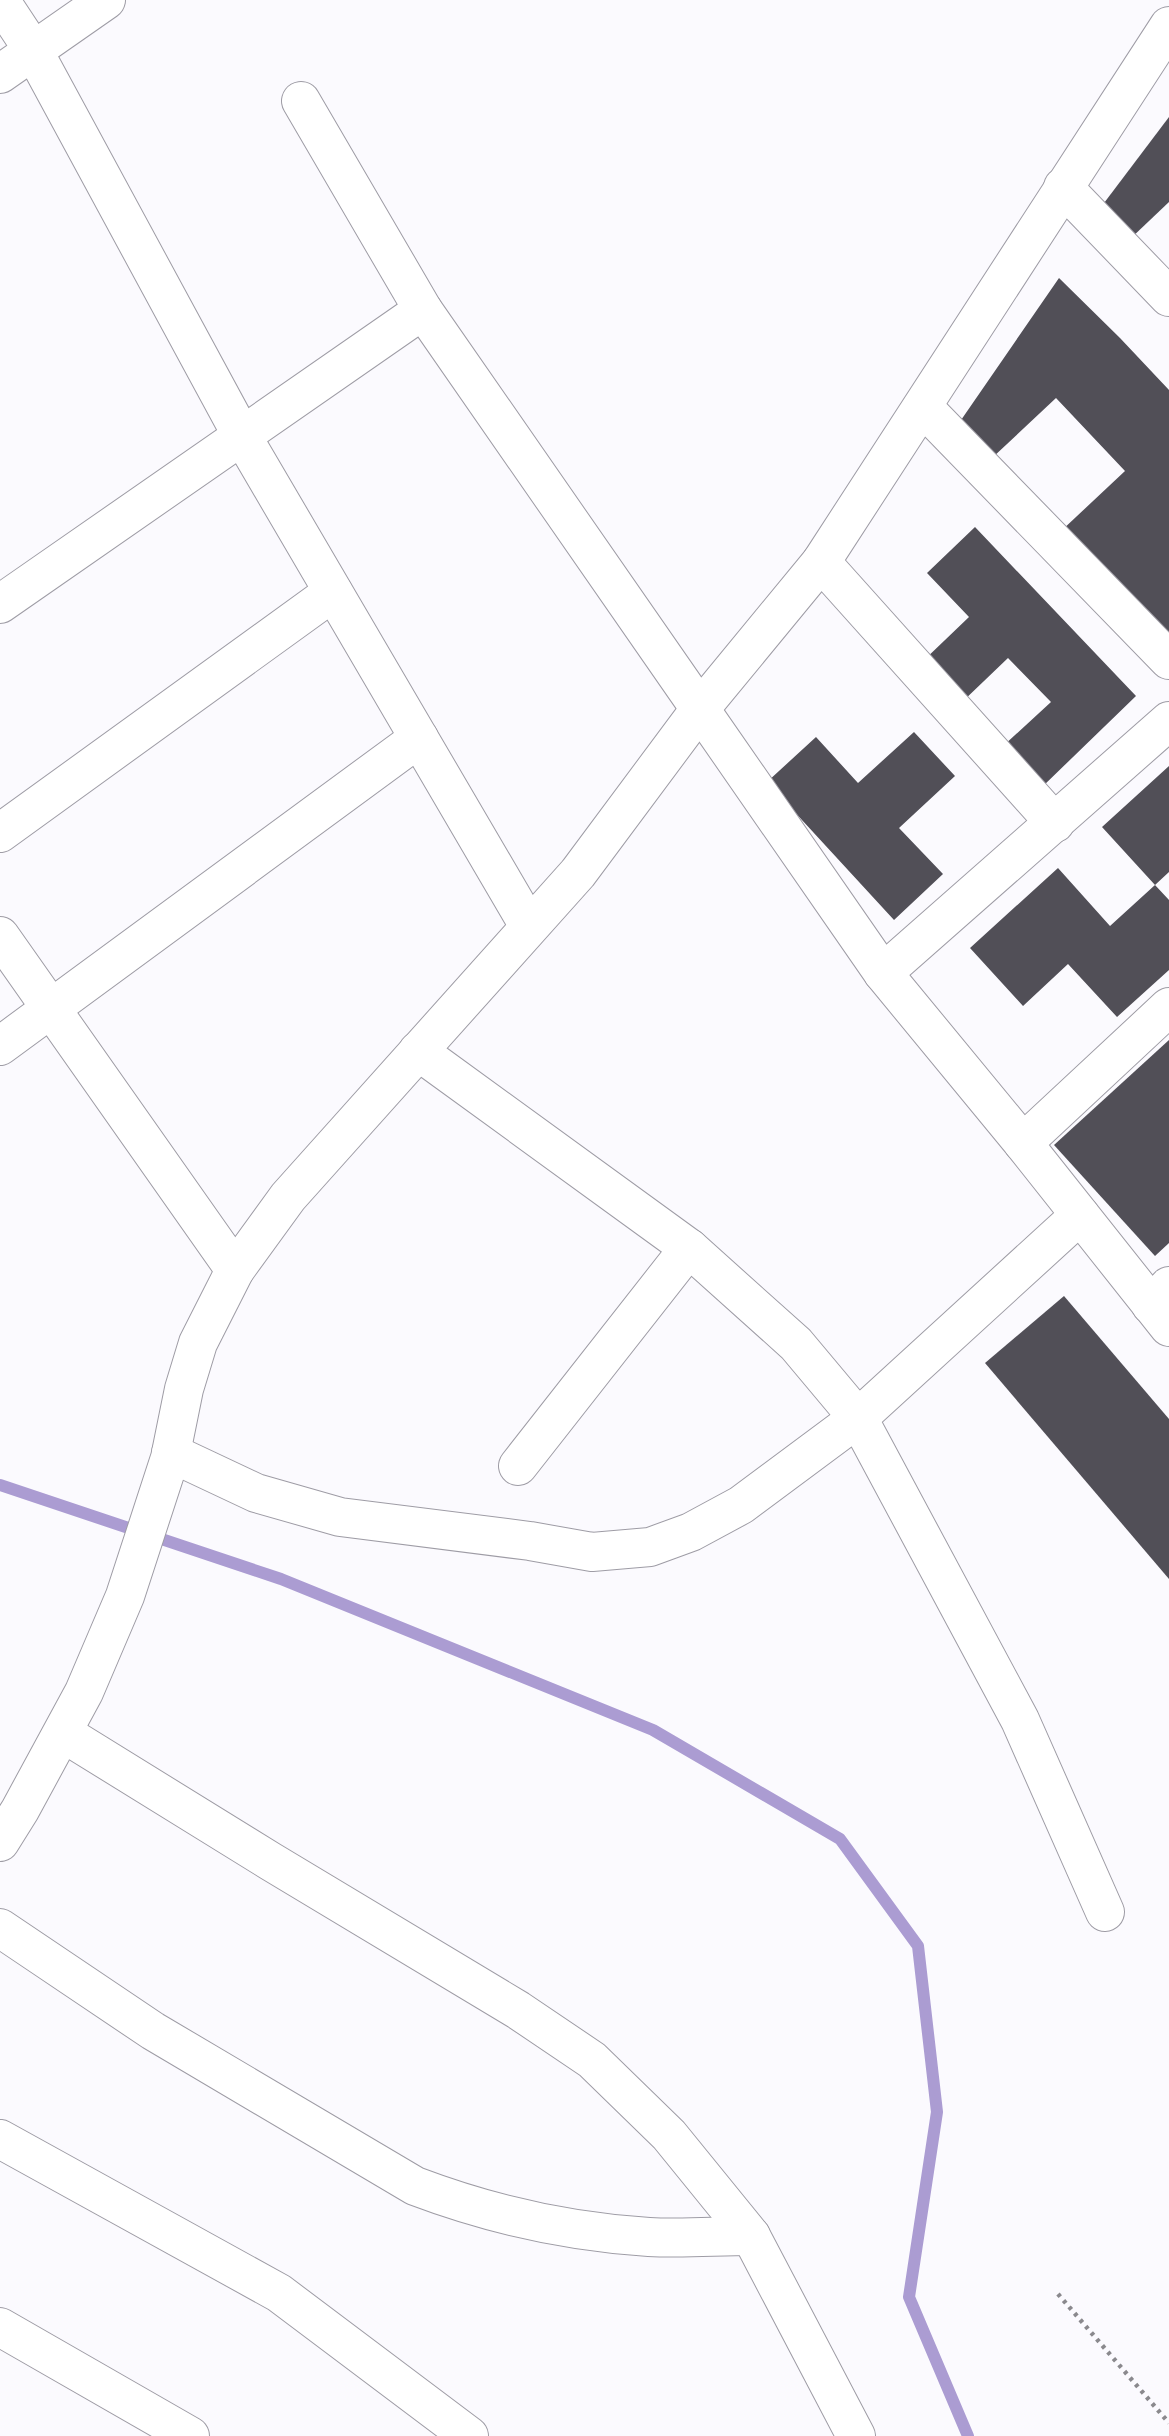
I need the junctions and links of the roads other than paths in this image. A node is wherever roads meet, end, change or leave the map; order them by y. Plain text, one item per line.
1 (0, 0) edge
2 (106, 0) edge
3 (1169, 26) edge
4 (33, 50) junction
5 (0, 74) edge
6 (301, 102) dead end
7 (1063, 187) junction
8 (1169, 297) edge
9 (423, 310) junction
10 (923, 407) junction
11 (242, 436) junction
12 (821, 562) junction
13 (333, 592) junction
14 (0, 604) edge
15 (1169, 660) edge
16 (701, 709) junction
17 (1169, 721) edge
18 (419, 738) junction
19 (1055, 823) junction
20 (0, 833) edge
21 (530, 926) junction
22 (0, 936) edge
23 (883, 973) junction
24 (1169, 1007) edge
25 (51, 1009) junction
26 (0, 1046) edge
27 (418, 1051) junction
28 (1023, 1143) junction
29 (1080, 1215) junction
30 (689, 1248) junction
31 (235, 1270) junction
32 (1163, 1306) edge
33 (858, 1418) junction
34 (170, 1456) junction
35 (518, 1466) dead end
36 (63, 1733) junction
37 (0, 1842) edge
38 (1105, 1912) dead end
39 (0, 1928) edge
40 (0, 2139) edge
41 (751, 2236) junction
42 (0, 2327) edge
43 (190, 2436) edge
44 (469, 2436) edge
45 (856, 2436) edge

1 - 4 street
2 - 4 street
3 - 7 street
4 - 5 street
4 - 11 street
6 - 9 street
7 - 8 street
7 - 10 street
9 - 11 street
9 - 16 street
10 - 12 street
10 - 15 street
11 - 13 street
11 - 14 street
12 - 16 street
12 - 19 street
13 - 18 street
13 - 20 street
16 - 21 street
16 - 23 street
17 - 19 street
18 - 21 street
18 - 25 street
19 - 23 street
21 - 27 street
22 - 25 street
23 - 28 street
24 - 28 street
25 - 26 street
25 - 31 street
27 - 30 street
27 - 31 street
28 - 29 street
29 - 32 street
29 - 33 street
30 - 33 street
30 - 35 street
31 - 34 street
33 - 34 street
33 - 38 street
34 - 36 street
36 - 37 street
36 - 41 street
39 - 41 street
40 - 44 street
41 - 45 street
42 - 43 street

